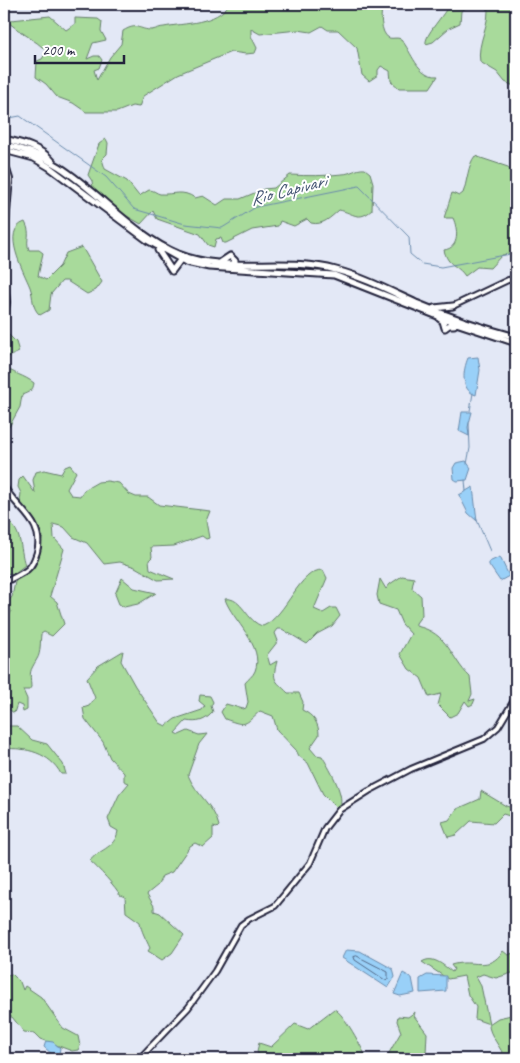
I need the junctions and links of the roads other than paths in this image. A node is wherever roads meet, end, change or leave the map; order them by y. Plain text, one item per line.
1 (4, 139) edge
2 (4, 145) edge
3 (4, 152) edge
4 (11, 154) junction
5 (34, 158) junction
6 (4, 161) edge
7 (57, 166) junction
8 (147, 240) junction
9 (4, 244) edge
10 (181, 259) junction
11 (4, 278) edge
12 (516, 279) edge
13 (453, 306) junction
14 (427, 307) junction
15 (455, 319) junction
16 (4, 320) edge
17 (516, 337) edge
18 (516, 344) edge
19 (4, 486) edge
20 (4, 583) edge
21 (516, 697) edge
22 (139, 1059) edge

1 - 7 highway
2 - 7 highway
3 - 4 highway
3 - 5 highway
4 - 5 highway
4 - 6 street
5 - 8 highway
6 - 9 street
7 - 14 highway
8 - 10 highway
8 - 10 highway
10 - 18 highway
11 - 16 street
12 - 13 street
13 - 14 highway
13 - 15 highway
14 - 15 highway
15 - 17 highway
19 - 20 street
21 - 22 street

